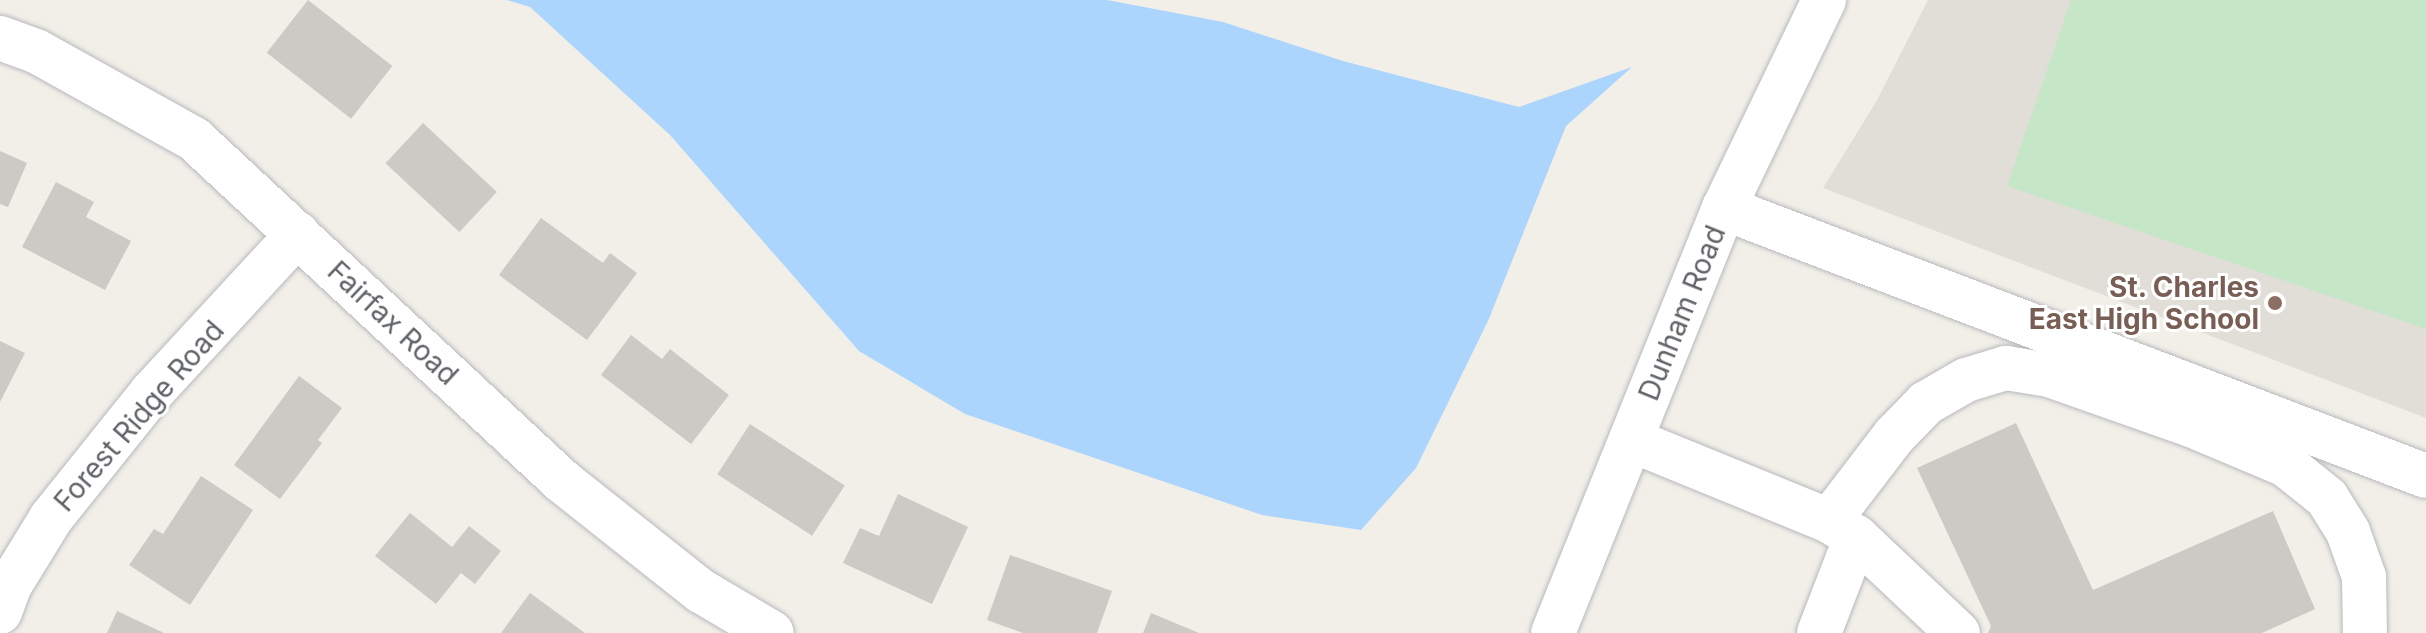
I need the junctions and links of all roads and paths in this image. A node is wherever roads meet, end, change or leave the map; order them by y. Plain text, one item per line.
1 (1824, 0) edge
2 (0, 38) edge
3 (1724, 208) junction
4 (298, 234) junction
5 (1631, 440) junction
6 (2426, 476) edge
7 (1843, 529) junction
8 (3, 592) edge
9 (772, 633) edge
10 (1553, 633) edge
11 (1819, 633) edge
12 (1958, 633) edge
13 (2365, 633) edge

1 - 3 street, Dunham Road
2 - 4 street, Fairfax Road
3 - 5 street, Dunham Road
3 - 6 street
4 - 8 street, Forest Ridge Road
4 - 9 street, Fairfax Road
5 - 7 street
5 - 10 street, Dunham Road
7 - 11 street
7 - 12 street
7 - 13 street

